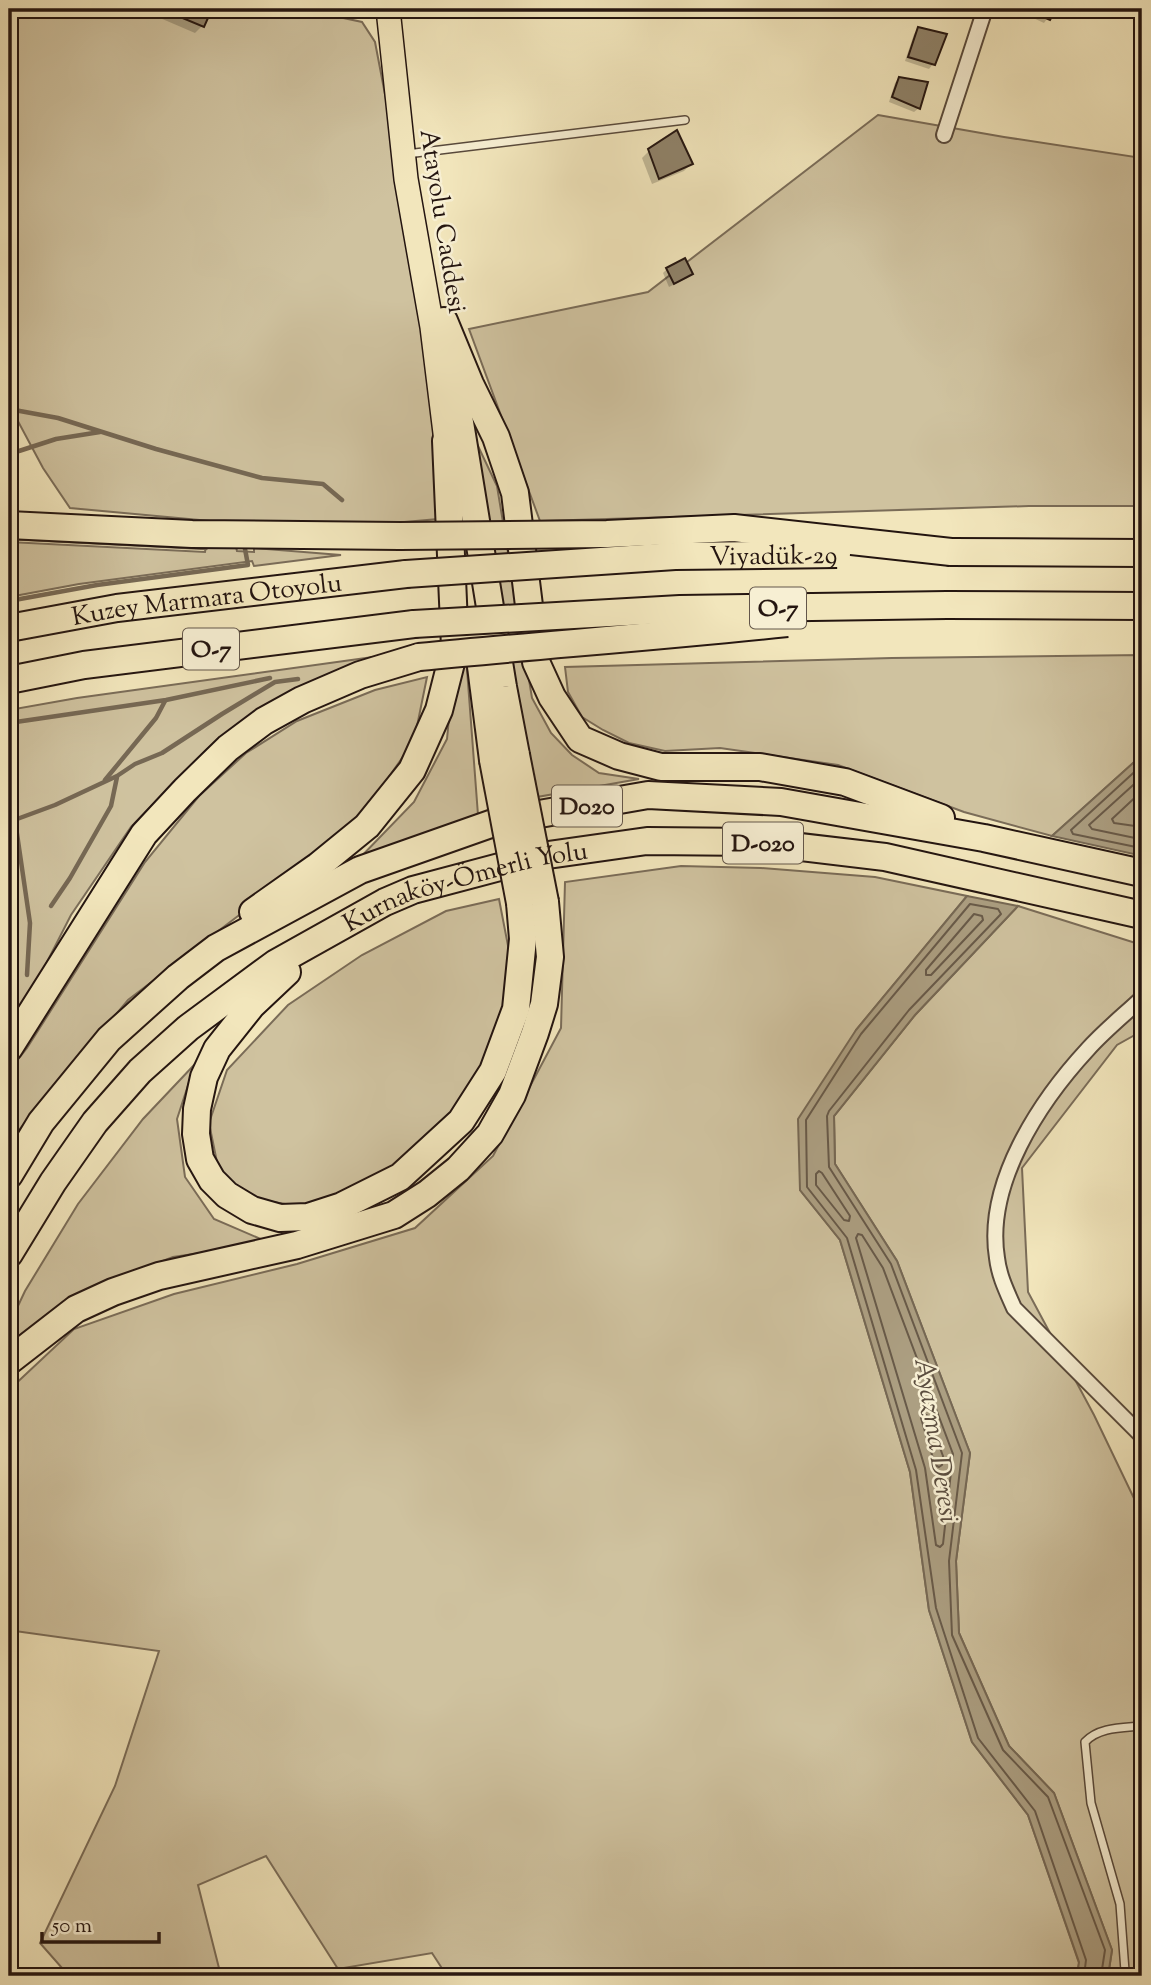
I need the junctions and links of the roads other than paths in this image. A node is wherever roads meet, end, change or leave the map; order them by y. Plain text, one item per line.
1 (388, 9) edge
2 (403, 9) edge
3 (985, 9) edge
4 (685, 120) dead end
5 (944, 135) dead end
6 (415, 153) junction
7 (444, 321) junction
8 (446, 441) junction
9 (9, 525) edge
10 (951, 552) junction
11 (1142, 553) edge
12 (406, 574) joint
13 (947, 605) junction
14 (1142, 606) edge
15 (414, 624) joint
16 (9, 628) edge
17 (9, 680) edge
18 (504, 757) junction
19 (984, 838) junction
20 (1142, 873) edge
21 (385, 902) junction
22 (532, 903) junction
23 (1142, 915) edge
24 (216, 948) junction
25 (1142, 999) edge
26 (9, 1048) edge
27 (9, 1175) edge
28 (9, 1254) edge
29 (9, 1361) edge
30 (1142, 1436) edge
31 (1142, 1726) edge
32 (1125, 1971) dead end

1 - 8 main road, Atayolu Caddesi
2 - 6 main road, Atayolu Caddesi
3 - 5 street
4 - 6 lane
6 - 7 main road, Atayolu Caddesi
7 - 18 highway
7 - 19 highway
8 - 18 highway
8 - 24 highway
9 - 10 highway, bridge
10 - 11 highway, Viyadük-29 / O-7
10 - 12 highway, Viyadük-29 / O-7, bridge
12 - 16 highway, Kuzey Marmara Otoyolu / O-7
13 - 14 highway, Viyadük-29 / O-7, bridge
13 - 15 highway, Viyadük-29 / O-7, bridge
13 - 26 highway, bridge
15 - 17 highway, Kuzey Marmara Otoyolu / O-7
18 - 22 highway, bridge
19 - 20 highway, Kurnaköy-Ömerli Yolu
19 - 24 highway, Kurnaköy-Ömerli Yolu / D020
21 - 22 highway
21 - 23 highway, Kurnaköy-Ömerli Yolu / D-020
21 - 28 highway, Kurnaköy-Ömerli Yolu
22 - 29 highway
24 - 27 highway, Kurnaköy-Ömerli Yolu / D020
25 - 30 street
31 - 32 lane

